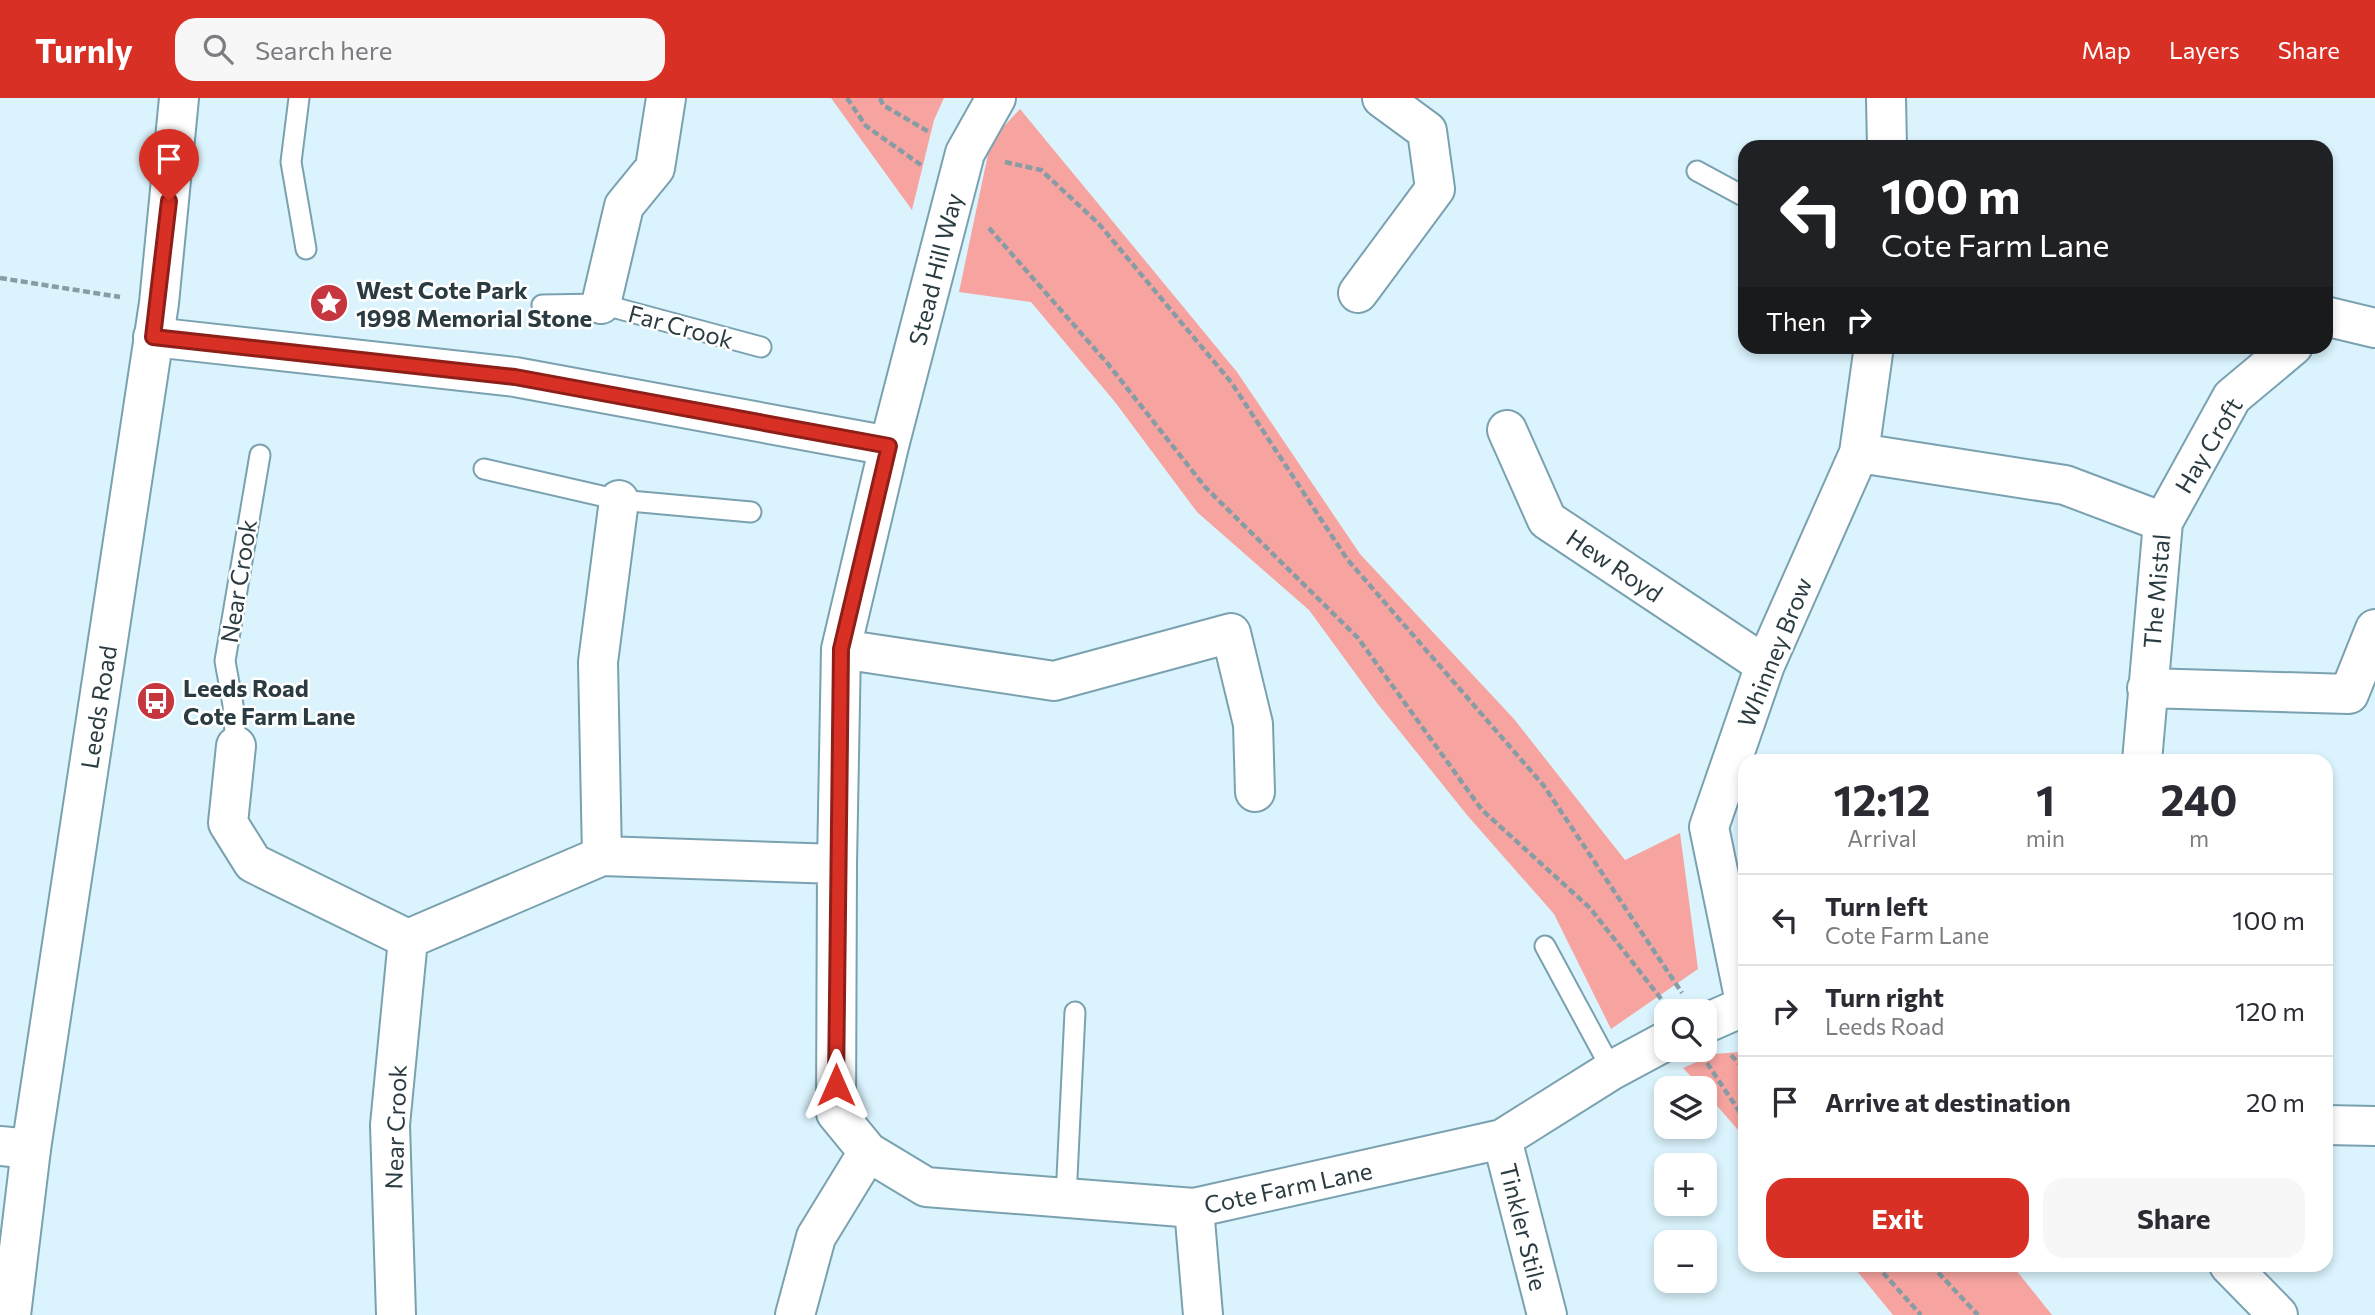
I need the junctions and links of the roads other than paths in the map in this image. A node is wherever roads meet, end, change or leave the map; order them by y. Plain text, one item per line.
1 (179, 98) edge
2 (299, 98) edge
3 (666, 98) edge
4 (996, 98) edge
5 (1382, 98) edge
6 (1886, 98) edge
7 (1887, 140) edge
8 (1697, 171) dead end
9 (1738, 193) edge
10 (306, 249) dead end
11 (1358, 292) dead end
12 (601, 304) junction
13 (542, 305) dead end
14 (2333, 318) edge
15 (156, 320) junction
16 (2375, 328) edge
17 (761, 347) dead end
18 (1873, 354) edge
19 (2283, 354) edge
20 (1507, 430) dead end
21 (889, 446) junction
22 (1859, 453) junction
23 (260, 455) dead end
24 (484, 470) dead end
25 (620, 500) junction
26 (751, 512) dead end
27 (2162, 522) junction
28 (2375, 629) edge
29 (841, 649) junction
30 (1765, 665) junction
31 (2147, 688) junction
32 (236, 746) joint
33 (2142, 754) edge
34 (1255, 792) dead end
35 (602, 856) junction
36 (836, 864) junction
37 (408, 939) junction
38 (1545, 946) dead end
39 (1738, 970) edge
40 (1738, 1007) edge
41 (1075, 1012) dead end
42 (1717, 1018) edge
43 (1654, 1047) edge
44 (1612, 1070) junction
45 (2333, 1125) edge
46 (2375, 1126) edge
47 (1502, 1139) junction
48 (16, 1147) edge
49 (868, 1152) junction
50 (1066, 1198) junction
51 (1194, 1208) junction
52 (2236, 1272) edge
53 (11, 1315) edge
54 (396, 1315) edge
55 (795, 1315) edge
56 (1203, 1315) edge
57 (1547, 1315) edge
58 (2278, 1315) edge

1 - 15 street, Leeds Road
2 - 10 lane
3 - 12 street, Far Crook
4 - 21 street, Stead Hill Way
5 - 11 street
6 - 7 street
8 - 9 lane
12 - 13 lane, Far Crook
12 - 17 lane, Far Crook
14 - 16 street
15 - 21 street
15 - 48 street, Leeds Road
18 - 22 street, Whinney Brow
19 - 27 street, Hay Croft
20 - 30 street, Hew Royd
21 - 29 street, Cote Farm Lane
22 - 27 street, The Mistal
22 - 30 street, Whinney Brow
23 - 32 lane, Near Crook
24 - 25 lane
25 - 26 lane
25 - 35 street
27 - 31 street, The Mistal
28 - 31 street
29 - 34 street
29 - 36 street, Cote Farm Lane
30 - 39 street, Whinney Brow
31 - 33 street, The Mistal
32 - 37 street, Near Crook
35 - 36 street
35 - 37 street
36 - 49 street, Cote Farm Lane
37 - 54 street, Near Crook
38 - 44 lane
40 - 42 street
41 - 50 lane
43 - 44 street, Cote Farm Lane
44 - 47 street, Cote Farm Lane
45 - 46 street
47 - 51 street, Cote Farm Lane
47 - 57 street, Tinkler Stile
48 - 53 street, Leeds Road
49 - 50 street, Cote Farm Lane
49 - 55 street
50 - 51 street, Cote Farm Lane
51 - 56 street
52 - 58 street

